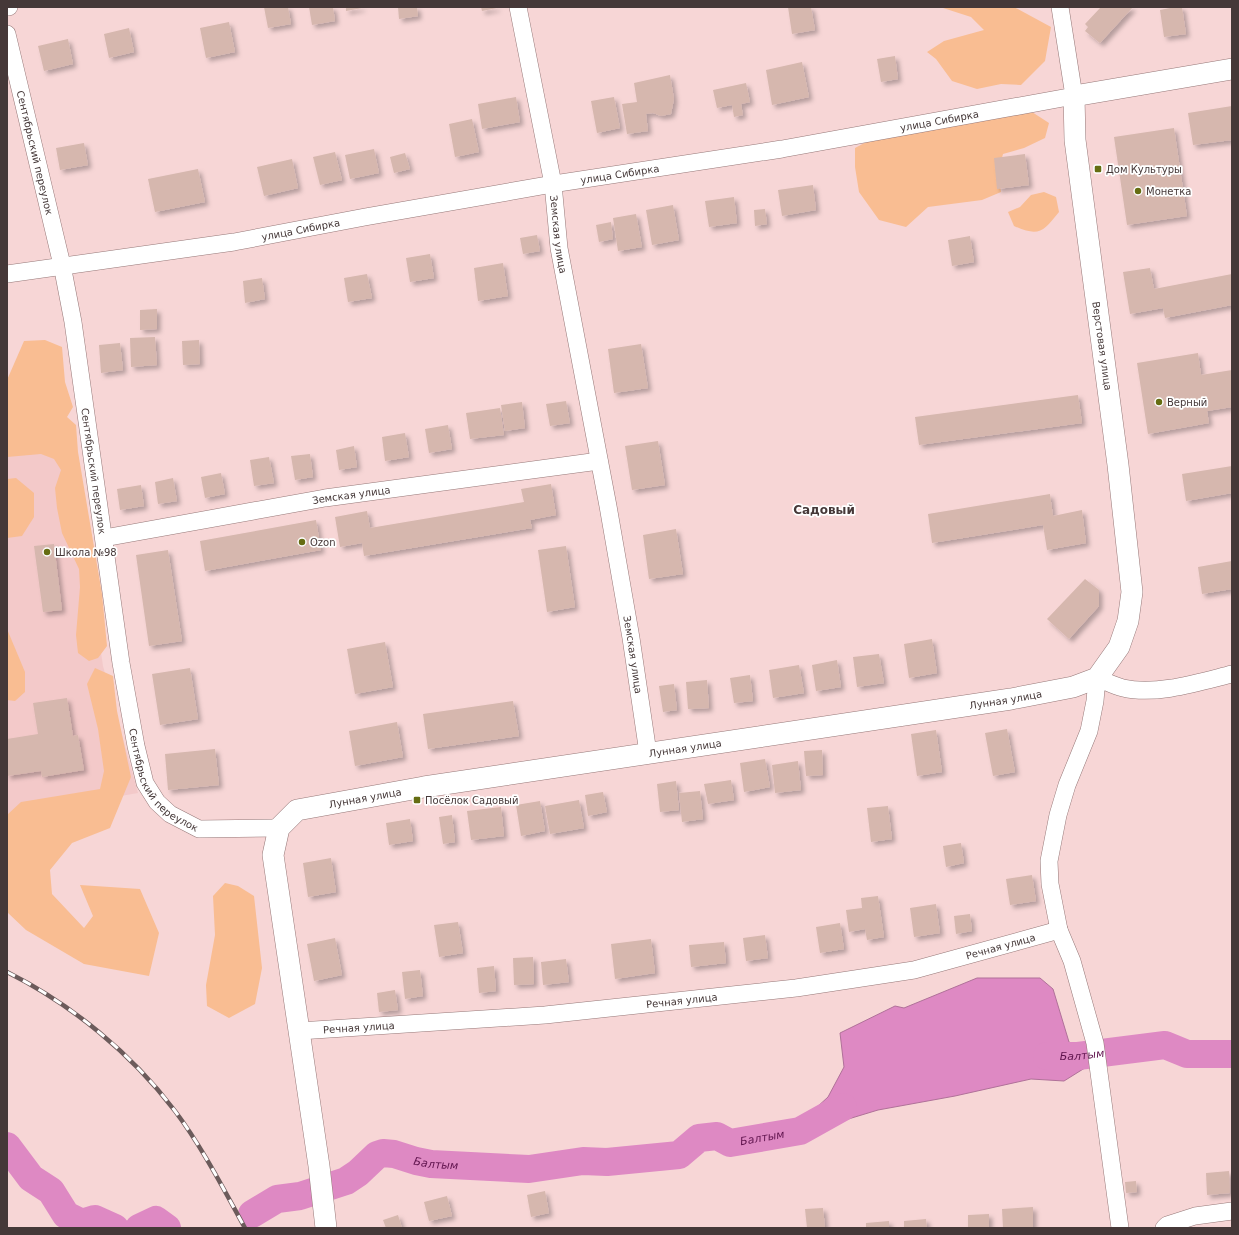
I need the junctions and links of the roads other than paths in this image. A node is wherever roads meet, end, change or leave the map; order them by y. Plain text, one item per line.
1 (518, 7) edge
2 (1060, 7) edge
3 (7, 34) edge
4 (1232, 69) edge
5 (1074, 96) junction
6 (553, 184) junction
7 (62, 265) junction
8 (7, 274) edge
9 (599, 461) junction
10 (104, 538) junction
11 (1232, 674) edge
12 (1097, 678) junction
13 (648, 753) junction
14 (279, 828) junction
15 (1059, 930) junction
16 (299, 1031) junction
17 (1232, 1211) edge
18 (325, 1223) edge
19 (1120, 1228) edge
20 (1164, 1228) edge

1 - 6 street, Земская улица
2 - 5 street, Верстовая улица
3 - 7 street, Сентябрьский переулок
4 - 5 street, улица Сибирка
5 - 6 street, улица Сибирка
5 - 12 street, Верстовая улица
6 - 7 street, улица Сибирка
6 - 9 street, Земская улица
7 - 8 street, улица Сибирка
7 - 10 street, Сентябрьский переулок
9 - 10 street, Земская улица
9 - 13 street, Земская улица
10 - 14 street, Сентябрьский переулок
11 - 12 street
12 - 13 street, Лунная улица
12 - 15 street
13 - 14 street, Лунная улица
14 - 16 street
15 - 16 street, Речная улица
15 - 19 street
16 - 18 street
17 - 20 street

